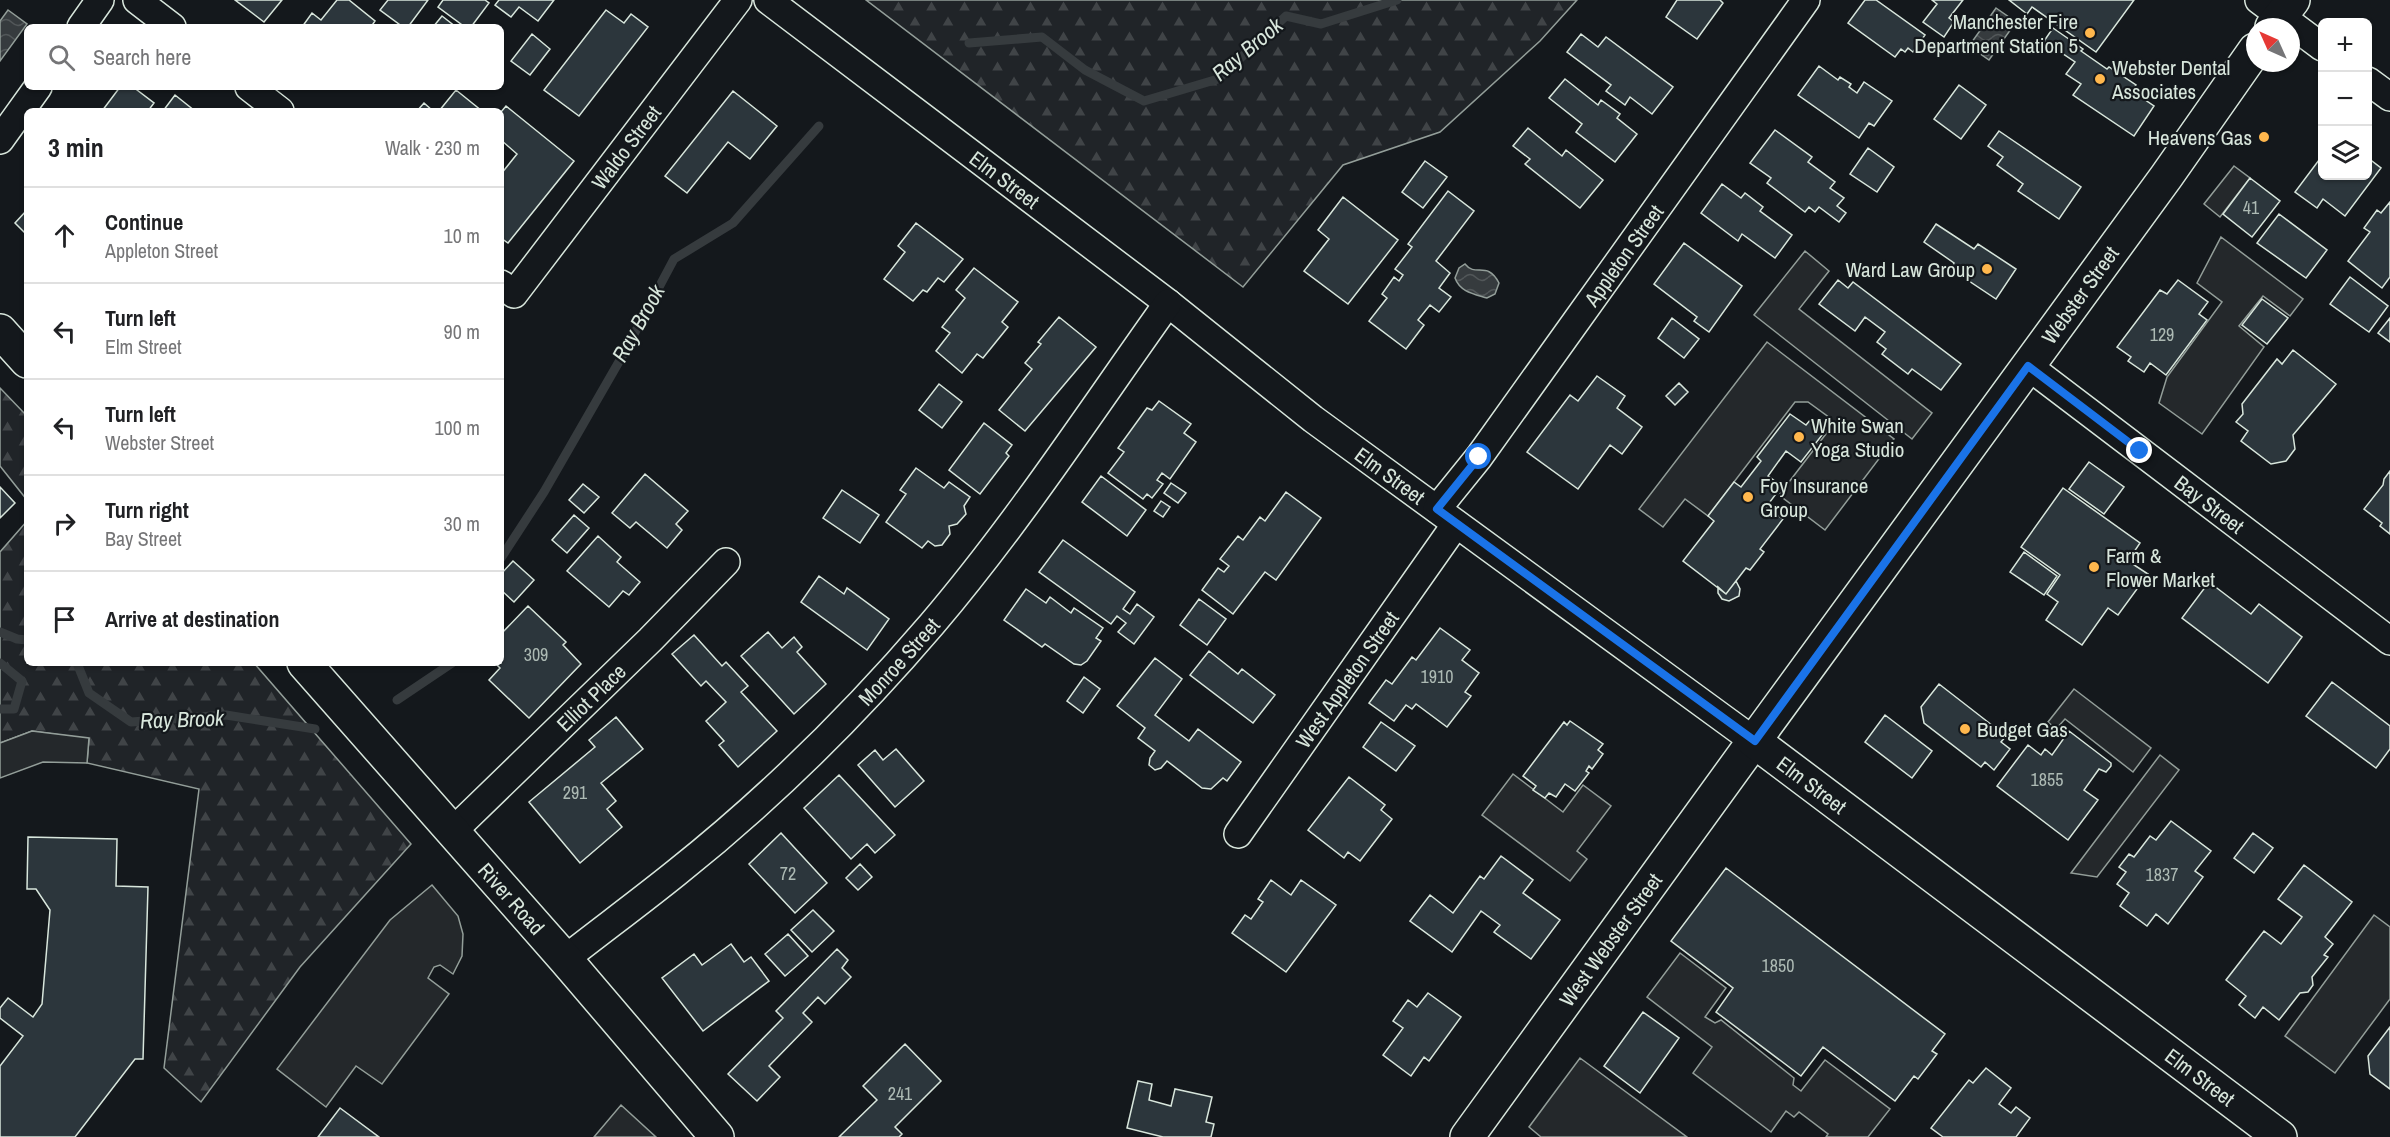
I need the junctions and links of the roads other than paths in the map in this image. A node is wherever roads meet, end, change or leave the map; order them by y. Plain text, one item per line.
1 (100, 0) edge
2 (137, 0) edge
3 (738, 0) edge
4 (768, 0) edge
5 (1806, 0) edge
6 (2276, 11) edge
7 (83, 24) edge
8 (168, 24) edge
9 (2318, 44) edge
10 (2246, 63) edge
11 (2372, 85) edge
12 (36, 90) edge
13 (253, 90) edge
14 (2390, 98) edge
15 (276, 108) edge
16 (0, 140) edge
17 (508, 289) edge
18 (1168, 303) junction
19 (0, 331) edge
20 (24, 358) edge
21 (2028, 366) junction
22 (1447, 517) junction
23 (726, 562) dead end
24 (2390, 641) edge
25 (307, 666) edge
26 (1755, 741) junction
27 (453, 831) junction
28 (1238, 834) dead end
29 (565, 959) junction
30 (717, 1137) edge
31 (1467, 1137) edge
32 (2280, 1137) edge

1 - 7 street
2 - 8 street
3 - 17 street, Waldo Street
4 - 18 street, Elm Street
5 - 22 street, Appleton Street
6 - 9 street
10 - 21 main road, Webster Street
11 - 14 street
12 - 16 street
13 - 15 street
18 - 22 street, Elm Street
18 - 29 street, Monroe Street
19 - 20 main road
21 - 24 street, Bay Street
21 - 26 main road, Webster Street
22 - 26 street, Elm Street
22 - 28 street, West Appleton Street
23 - 27 street, Elliot Place
25 - 27 main road, River Road
26 - 31 main road, West Webster Street
26 - 32 main road, Elm Street
27 - 29 main road, River Road
29 - 30 main road, River Road

